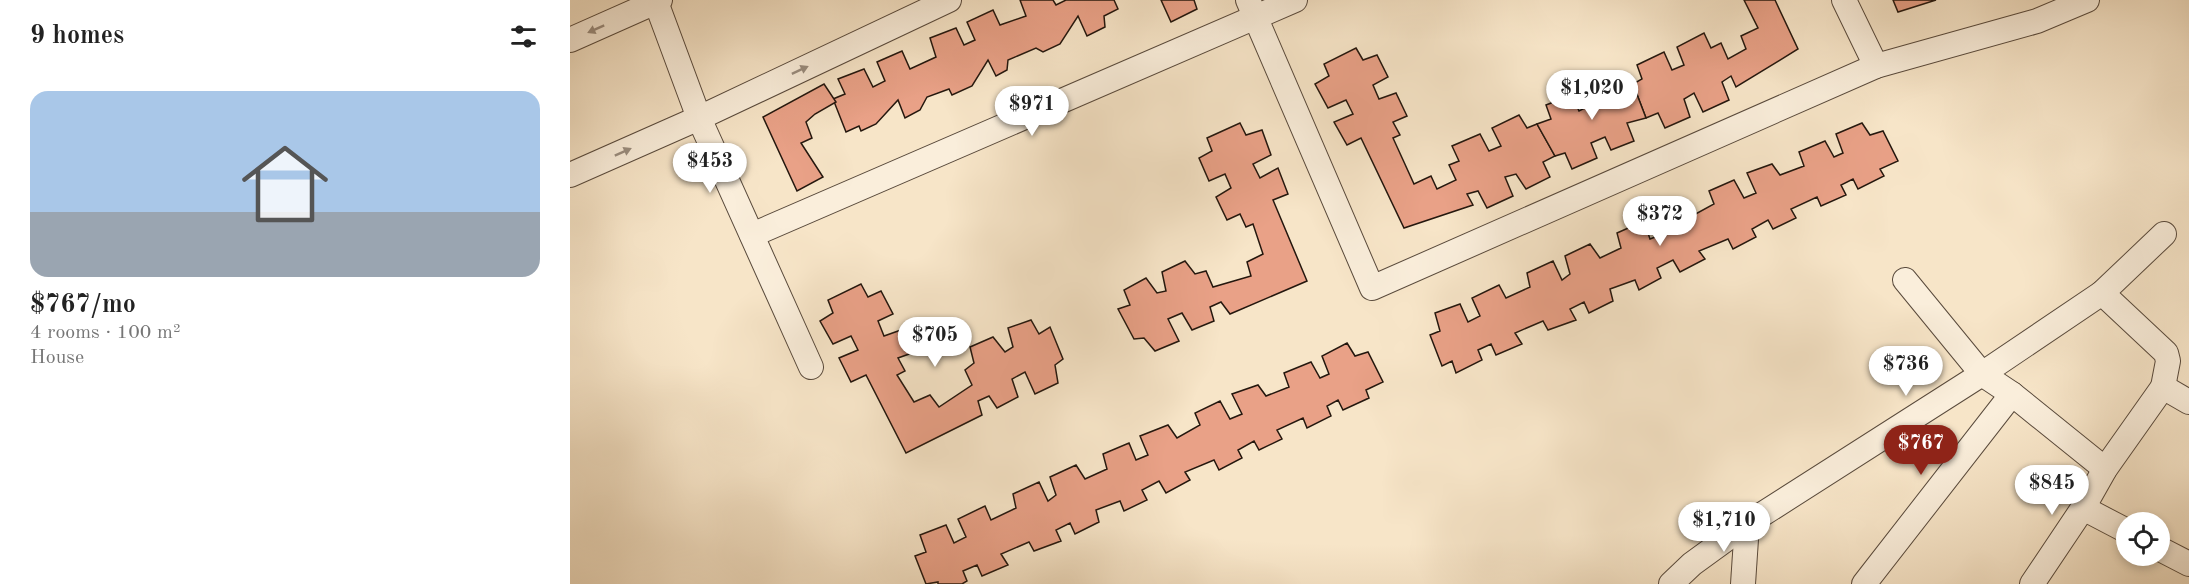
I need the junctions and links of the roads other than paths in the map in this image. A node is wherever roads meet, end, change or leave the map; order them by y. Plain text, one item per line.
1 (949, 0) edge
2 (1295, 0) edge
3 (1844, 0) edge
4 (2087, 0) edge
5 (658, 1) edge
6 (1252, 9) edge
7 (570, 40) edge
8 (1876, 66) junction
9 (699, 118) junction
10 (570, 176) edge
11 (2164, 234) dead end
12 (752, 235) junction
13 (1905, 280) dead end
14 (2102, 293) junction
15 (811, 367) dead end
16 (1982, 374) junction
17 (2163, 387) junction
18 (2012, 394) junction
19 (2189, 402) edge
20 (2105, 469) junction
21 (2083, 508) junction
22 (1747, 524) junction
23 (2116, 525) edge
24 (2170, 554) edge
25 (2189, 564) edge
26 (1671, 584) edge
27 (1743, 584) edge
28 (1864, 584) edge
29 (2032, 584) edge

9 -> 1 street
2 - 6 street
3 - 8 street
4 - 8 street
5 -> 7 street
5 - 9 street
6 - 8 street
6 - 12 street
10 -> 9 street
9 - 12 street
11 - 14 street
12 - 15 street
13 - 16 street
14 - 16 street
14 - 17 street
16 - 18 street
16 - 22 street
17 - 19 street
17 - 20 street
18 - 20 street
18 - 28 street
20 - 21 street
21 - 23 street
21 - 29 street
22 - 26 street
22 - 27 street
24 - 25 street

